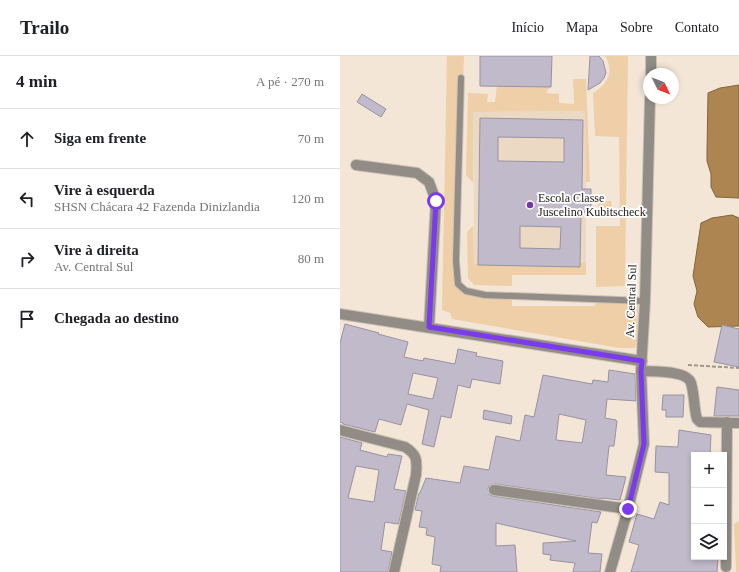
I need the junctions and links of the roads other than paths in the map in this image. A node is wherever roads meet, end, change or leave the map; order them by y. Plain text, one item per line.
1 (651, 56) edge
2 (651, 68) edge
3 (461, 78) dead end
4 (650, 104) edge
5 (356, 165) dead end
6 (645, 301) junction
7 (340, 314) edge
8 (429, 327) junction
9 (642, 366) junction
10 (727, 422) junction
11 (739, 422) edge
12 (340, 430) edge
13 (494, 490) dead end
14 (628, 509) junction
15 (726, 567) dead end
16 (394, 572) edge
17 (610, 572) edge

1 - 2 street
3 - 6 lane
4 - 6 street, Av. Central Sul
5 - 8 street
6 - 9 street, Av. Central Sul
7 - 8 street
8 - 9 street
9 - 10 street
9 - 14 street, Av. Central Sul
10 - 11 street
10 - 15 street
12 - 16 street
13 - 14 street
14 - 17 street, Av. Central Sul

